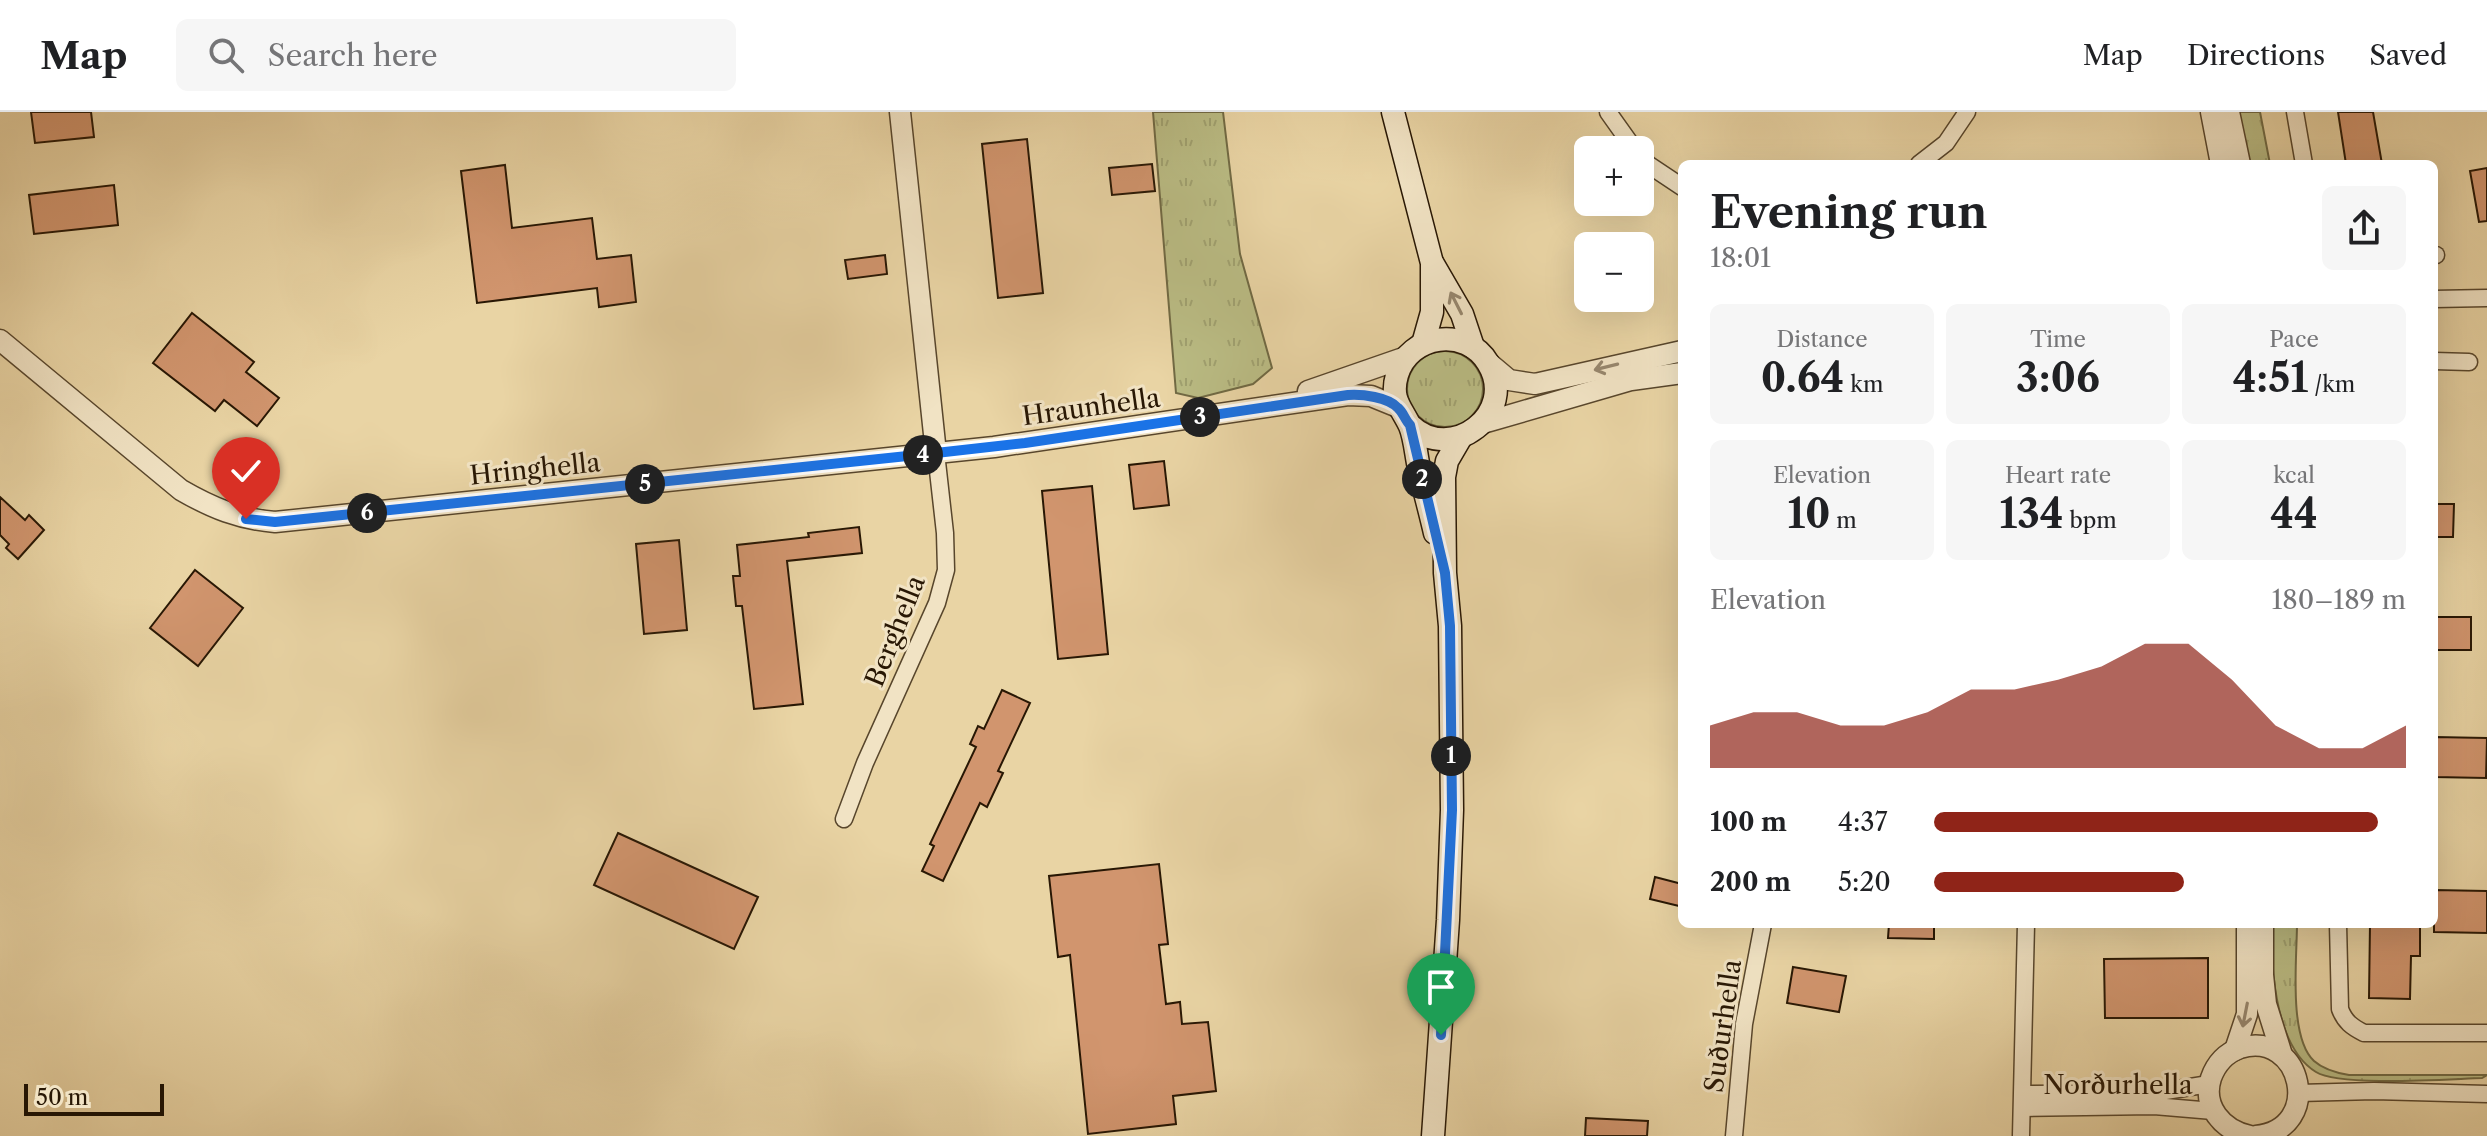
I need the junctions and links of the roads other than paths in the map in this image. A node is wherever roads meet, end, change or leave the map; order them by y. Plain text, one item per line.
1 (900, 112) edge
2 (1393, 112) edge
3 (1608, 112) edge
4 (1967, 112) edge
5 (2211, 112) edge
6 (2229, 112) edge
7 (2295, 112) edge
8 (1625, 136) edge
9 (1924, 160) edge
10 (2220, 160) edge
11 (2239, 160) edge
12 (2303, 160) edge
13 (1654, 168) edge
14 (1678, 184) edge
15 (1432, 263) junction
16 (2487, 298) edge
17 (2438, 299) edge
18 (0, 340) edge
19 (1473, 347) junction
20 (1415, 350) junction
21 (1678, 352) edge
22 (2438, 361) edge
23 (2469, 362) dead end
24 (1490, 364) junction
25 (1678, 374) edge
26 (1254, 409) junction
27 (1404, 416) junction
28 (1483, 423) junction
29 (1461, 437) junction
30 (936, 453) junction
31 (1445, 573) junction
32 (844, 819) dead end
33 (1762, 928) edge
34 (2026, 928) edge
35 (2247, 928) edge
36 (2263, 928) edge
37 (2338, 928) edge
38 (2487, 1033) edge
39 (2235, 1050) junction
40 (2282, 1055) junction
41 (2209, 1084) junction
42 (2299, 1093) junction
43 (2487, 1094) edge
44 (2023, 1101) junction
45 (2213, 1111) junction
46 (2229, 1132) edge
47 (1433, 1136) edge
48 (1734, 1136) edge
49 (2021, 1136) edge
50 (2250, 1136) edge
51 (2256, 1136) edge
52 (2264, 1136) edge

1 - 30 street
2 - 15 main road
3 - 8 street
4 - 9 street
5 - 10 street
6 - 11 street
7 - 12 street
13 - 14 street
19 -> 15 main road
15 - 20 main road
16 - 17 street
18 - 30 street, Hringhella
19 - 20 main road
19 - 24 main road
20 - 26 street, Hraunhella
20 - 27 main road
21 -> 24 street
22 - 23 street
24 - 28 main road
25 - 28 street
26 - 27 street, Hraunhella
26 - 30 street, Hraunhella
27 - 29 main road
27 - 31 main road
28 - 29 main road
29 - 31 main road
30 - 32 street, Berghella
31 - 47 main road
33 - 48 street, Suðurhella
34 - 44 street, Norðurhella
35 -> 39 street
36 - 40 street
37 - 38 street
39 - 40 street
39 - 41 street
40 - 42 street
41 - 44 street, Norðurhella
41 - 45 street
42 - 43 street
42 - 52 street
44 - 45 street, Norðurhella
44 - 49 street, Norðurhella
45 - 46 street
46 - 50 street
51 - 52 street

